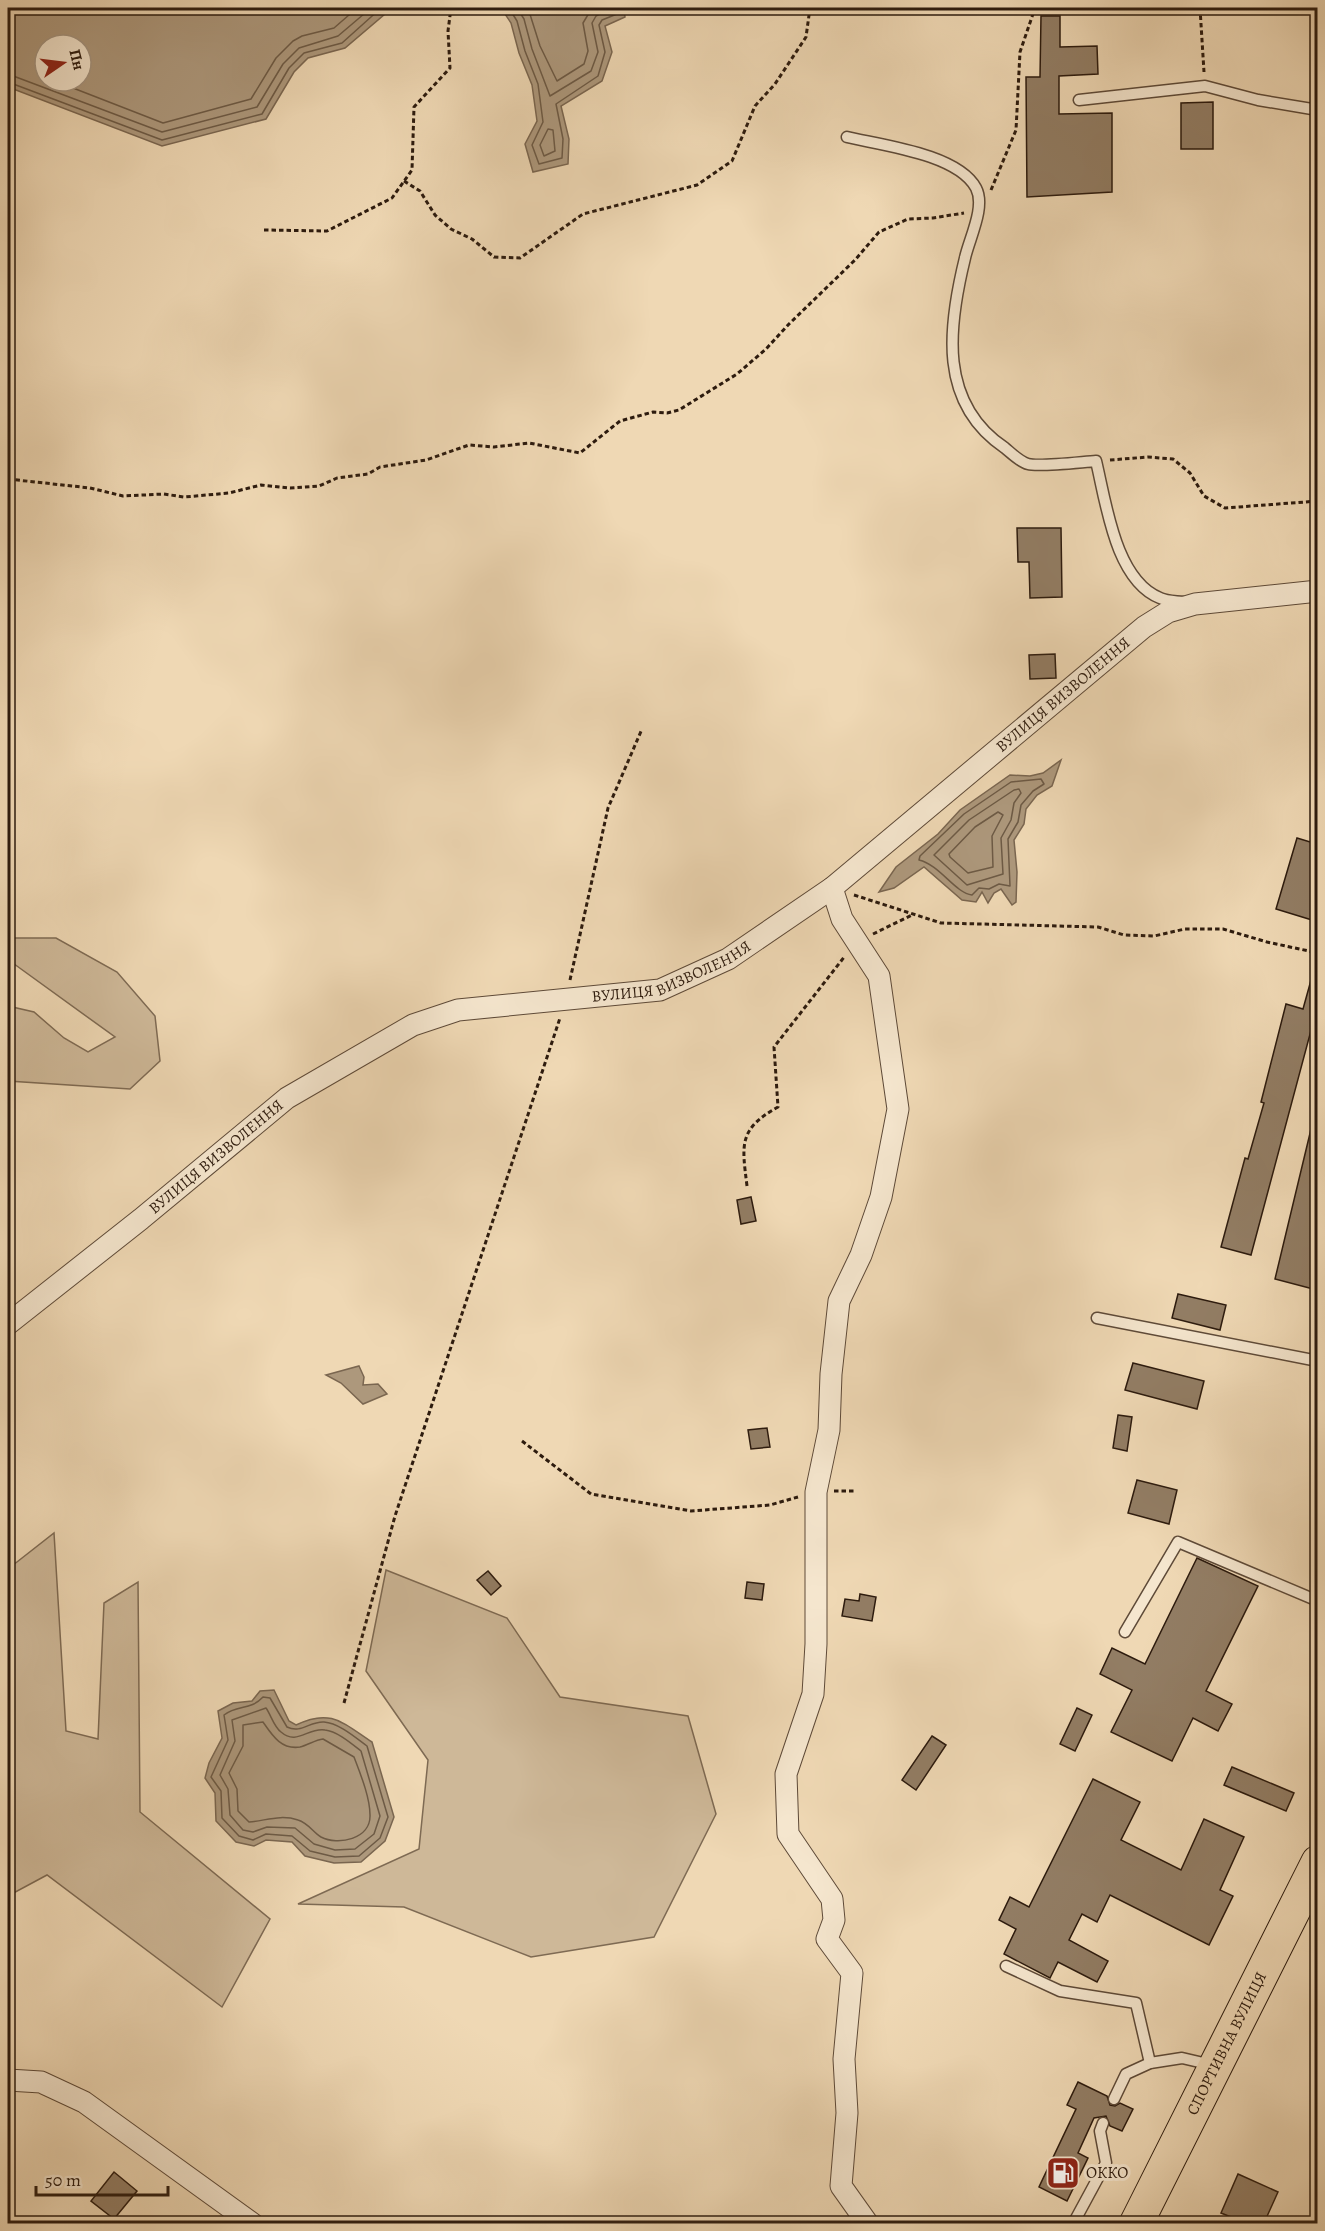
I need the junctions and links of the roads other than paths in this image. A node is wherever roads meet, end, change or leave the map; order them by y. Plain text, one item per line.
1 (1079, 100) dead end
2 (1317, 110) edge
3 (847, 137) dead end
4 (1317, 591) edge
5 (1195, 604) junction
6 (832, 888) junction
7 (1097, 1318) dead end
8 (8, 1324) edge
9 (1317, 1361) edge
10 (1317, 1601) edge
11 (1125, 1632) dead end
12 (1317, 1862) edge
13 (1006, 1966) dead end
14 (1150, 2063) junction
15 (1215, 2065) junction
16 (8, 2080) edge
17 (1113, 2099) dead end
18 (1103, 2123) dead end
19 (1141, 2221) edge
20 (254, 2223) edge
21 (868, 2223) edge
22 (1073, 2223) edge

1 - 2 lane
3 - 5 lane
4 - 5 street, ВУЛИЦЯ ВИЗВОЛЕННЯ
5 - 6 street, ВУЛИЦЯ ВИЗВОЛЕННЯ
6 - 8 street, ВУЛИЦЯ ВИЗВОЛЕННЯ
6 - 21 street
7 - 9 lane
10 - 11 lane
12 - 15 main road, СПОРТИВНА ВУЛИЦЯ
13 - 14 lane
14 - 15 lane
14 - 17 lane
15 - 19 main road, СПОРТИВНА ВУЛИЦЯ
16 - 20 street
18 - 22 lane

